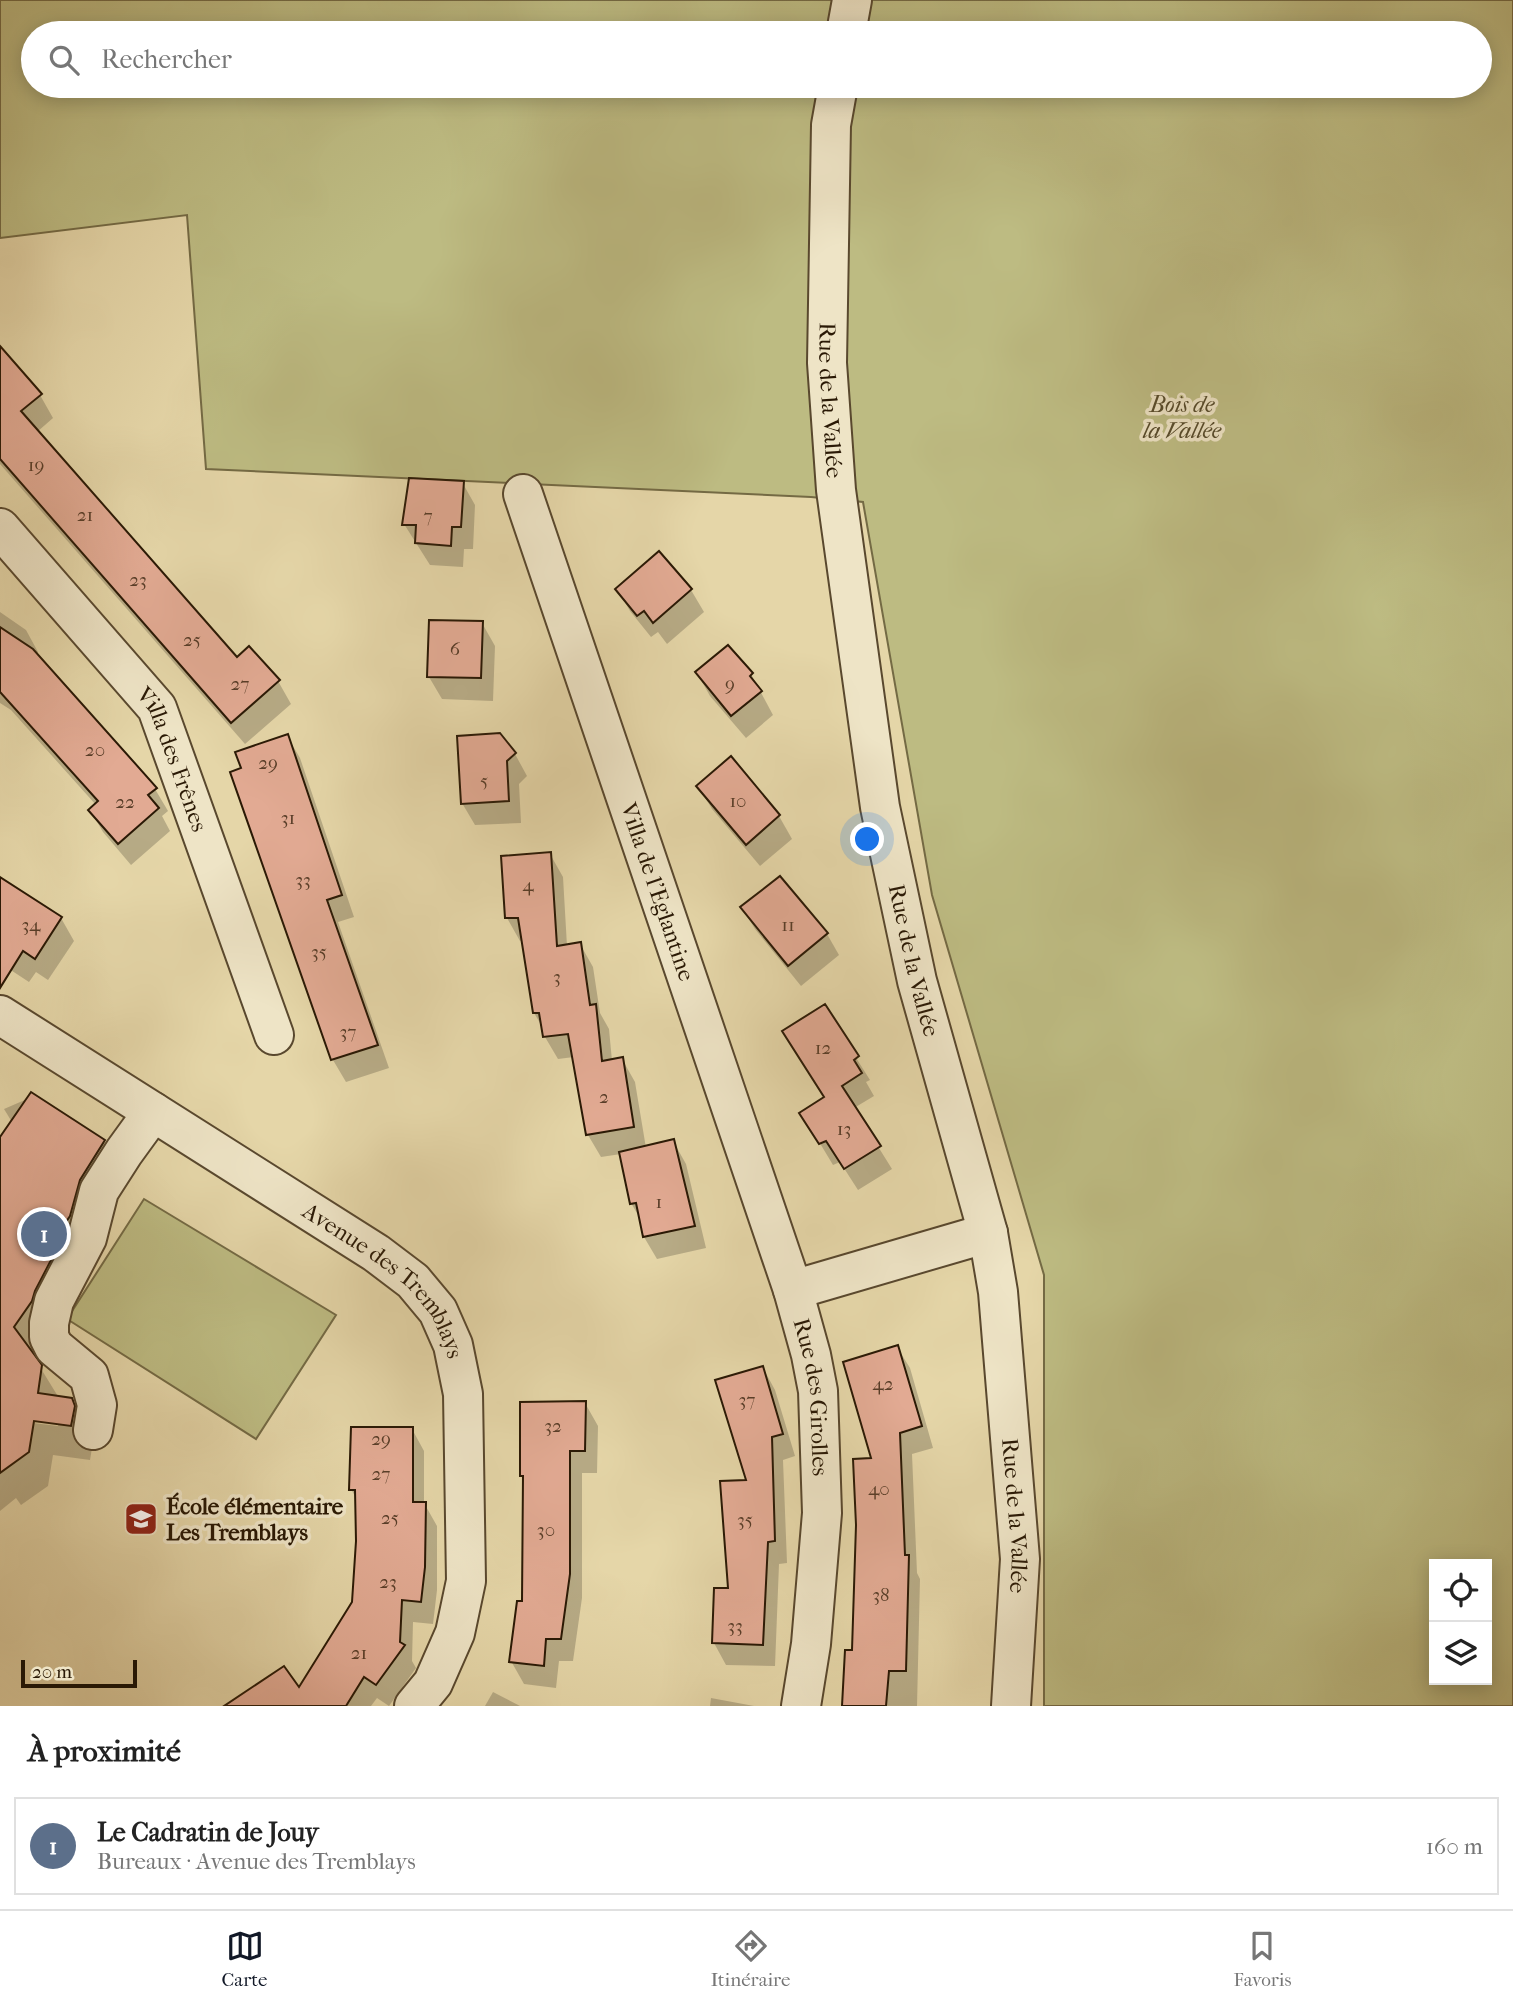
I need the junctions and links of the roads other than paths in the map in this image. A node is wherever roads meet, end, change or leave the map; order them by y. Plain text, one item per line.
1 (852, 0) edge
2 (848, 21) edge
3 (836, 98) edge
4 (523, 494) dead end
5 (0, 528) edge
6 (0, 1015) edge
7 (274, 1035) dead end
8 (153, 1112) junction
9 (988, 1233) junction
10 (793, 1290) junction
11 (93, 1430) dead end
12 (414, 1706) edge
13 (801, 1706) edge
14 (1011, 1706) edge

1 - 2 street
3 - 9 street, Rue de la Vallée
4 - 10 street, Villa de l'Eglantine
5 - 7 street, Villa des Frênes
6 - 8 street, Avenue des Tremblays
8 - 11 street
8 - 12 street, Avenue des Tremblays
9 - 10 street, Rue des Girolles
9 - 14 street, Rue de la Vallée
10 - 13 street, Rue des Girolles

